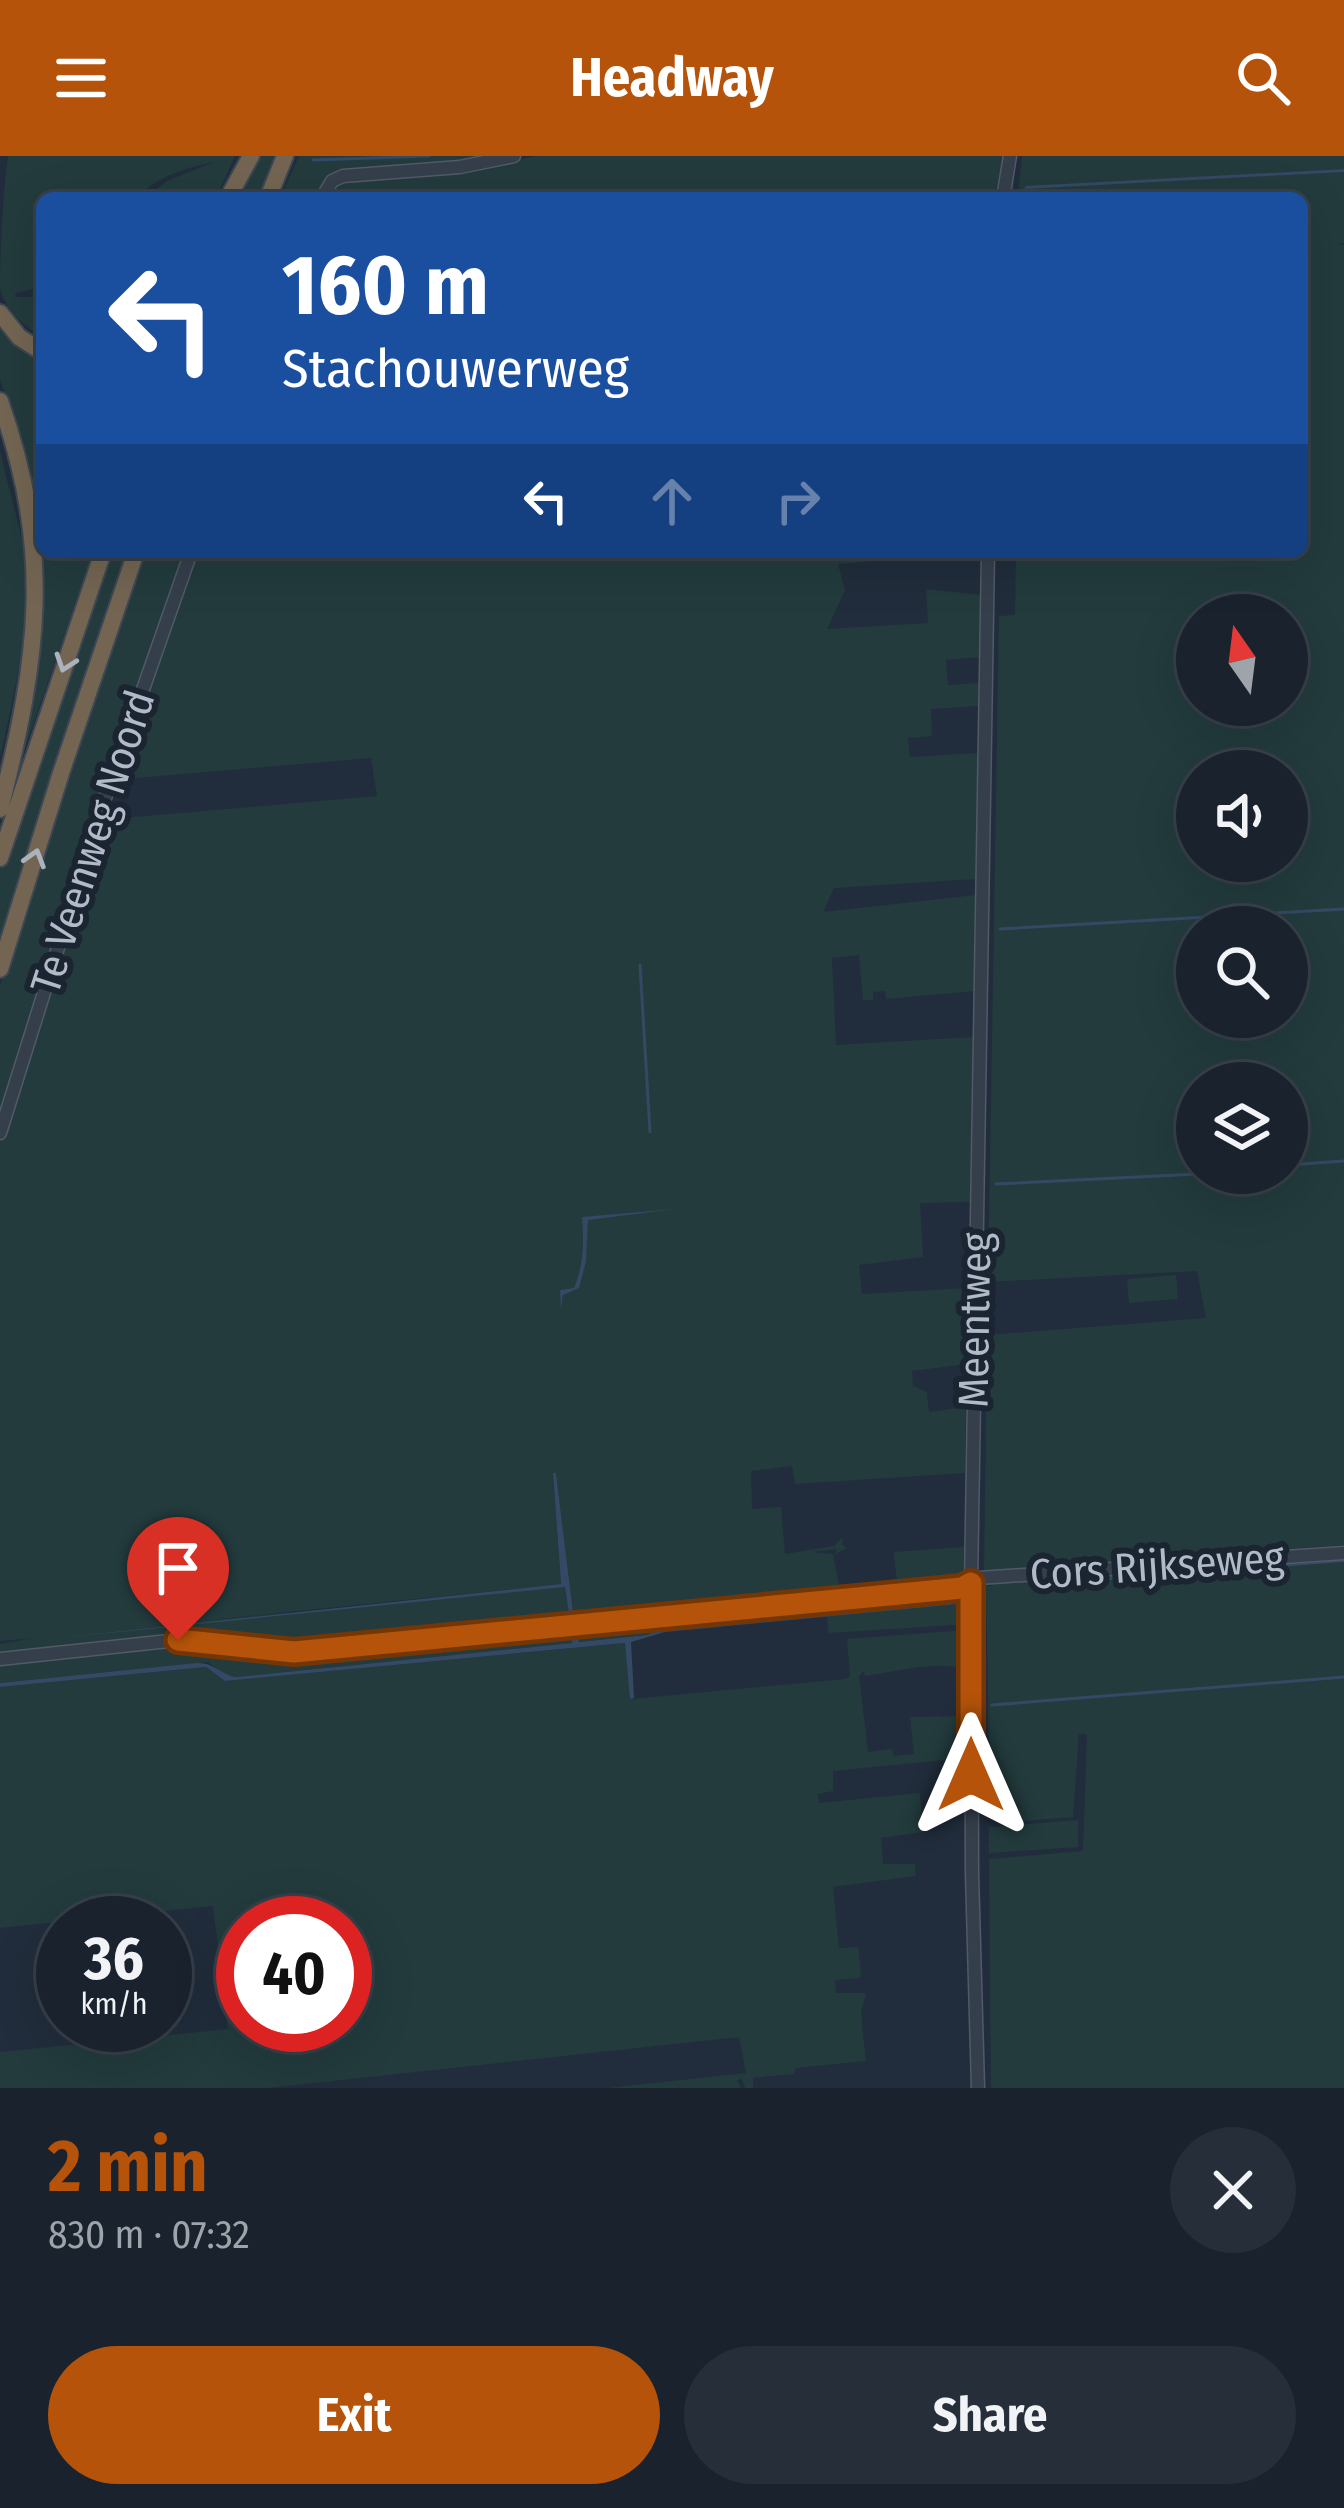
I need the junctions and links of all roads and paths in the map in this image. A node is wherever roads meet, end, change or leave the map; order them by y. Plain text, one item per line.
1 (251, 156) edge
2 (285, 156) edge
3 (514, 156) edge
4 (1010, 156) edge
5 (235, 192) edge
6 (270, 192) edge
7 (326, 192) edge
8 (1004, 192) edge
9 (0, 313) edge
10 (36, 348) edge
11 (0, 400) edge
12 (101, 558) edge
13 (134, 558) edge
14 (189, 558) edge
15 (988, 558) edge
16 (0, 809) edge
17 (0, 858) edge
18 (0, 969) edge
19 (0, 1133) edge
20 (1344, 1553) edge
21 (971, 1583) junction
22 (0, 1658) edge
23 (978, 2088) edge

1 - 5 highway
2 - 6 highway
3 - 7 street
4 - 8 street
9 - 10 highway
11 - 16 highway
12 -> 17 highway
18 -> 13 highway
14 - 19 street, Te Veenweg Noord
15 - 21 street, Meentweg
20 - 21 street, Cors Rijkseweg
21 - 22 street, Cors Rijkseweg
21 - 23 street, Meentweg

